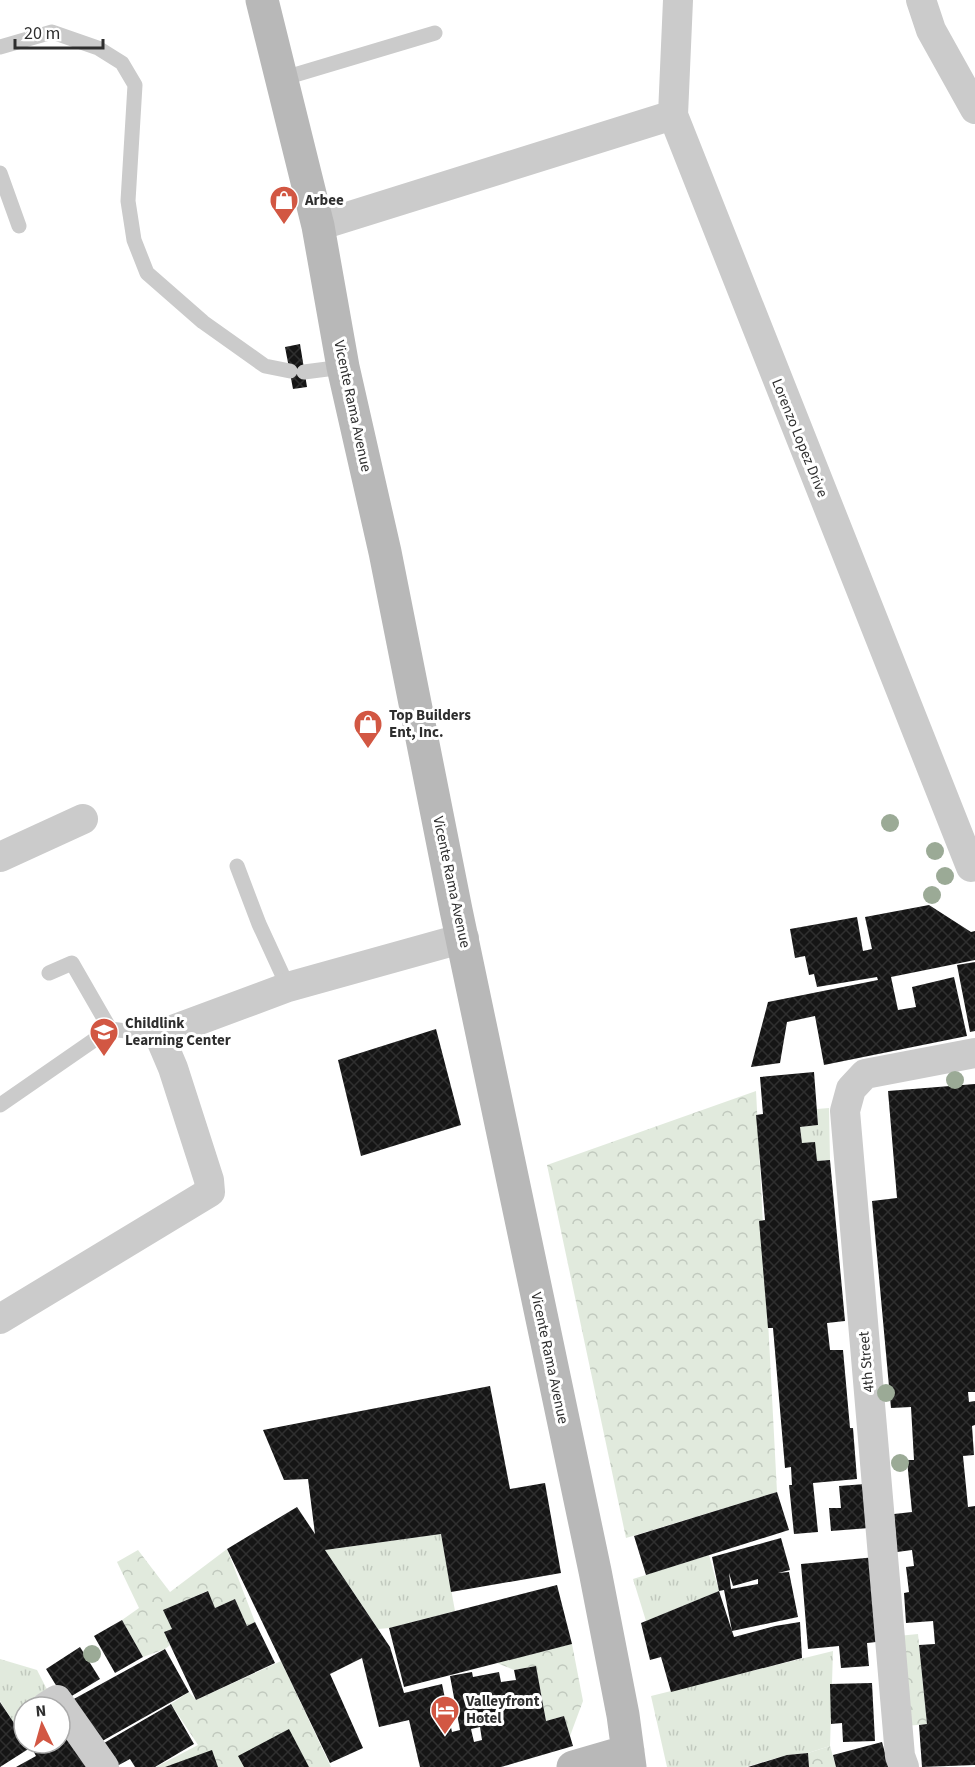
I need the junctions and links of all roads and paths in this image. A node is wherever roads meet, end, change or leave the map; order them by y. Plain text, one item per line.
1 (262, 0) edge
2 (678, 0) edge
3 (921, 0) edge
4 (435, 33) dead end
5 (0, 47) edge
6 (281, 80) junction
7 (975, 109) edge
8 (673, 115) junction
9 (0, 173) edge
10 (19, 226) dead end
11 (318, 226) junction
12 (343, 367) junction
13 (83, 819) dead end
14 (0, 857) edge
15 (237, 866) dead end
16 (973, 866) edge
17 (464, 938) junction
18 (49, 973) dead end
19 (288, 987) junction
20 (110, 1029) junction
21 (159, 1035) junction
22 (975, 1053) edge
23 (0, 1105) edge
24 (0, 1319) edge
25 (72, 1721) edge
26 (629, 1759) edge
27 (104, 1767) edge
28 (573, 1767) edge
29 (904, 1767) edge

1 - 6 main road, Vicente Rama Avenue
2 - 8 street, Lorenzo Lopez Drive
3 - 7 street
4 - 6 lane
5 - 12 lane
6 - 11 main road, Vicente Rama Avenue
8 - 11 street
8 - 16 street, Lorenzo Lopez Drive
9 - 10 lane
11 - 12 main road, Vicente Rama Avenue
12 - 17 main road, Vicente Rama Avenue
13 - 14 street
15 - 19 lane
17 - 19 street
17 - 26 main road, Vicente Rama Avenue
18 - 20 lane
19 - 21 street
20 - 21 lane
20 - 23 lane
21 - 24 street
22 - 29 street, 4th Street
25 - 27 street
26 - 28 main road

